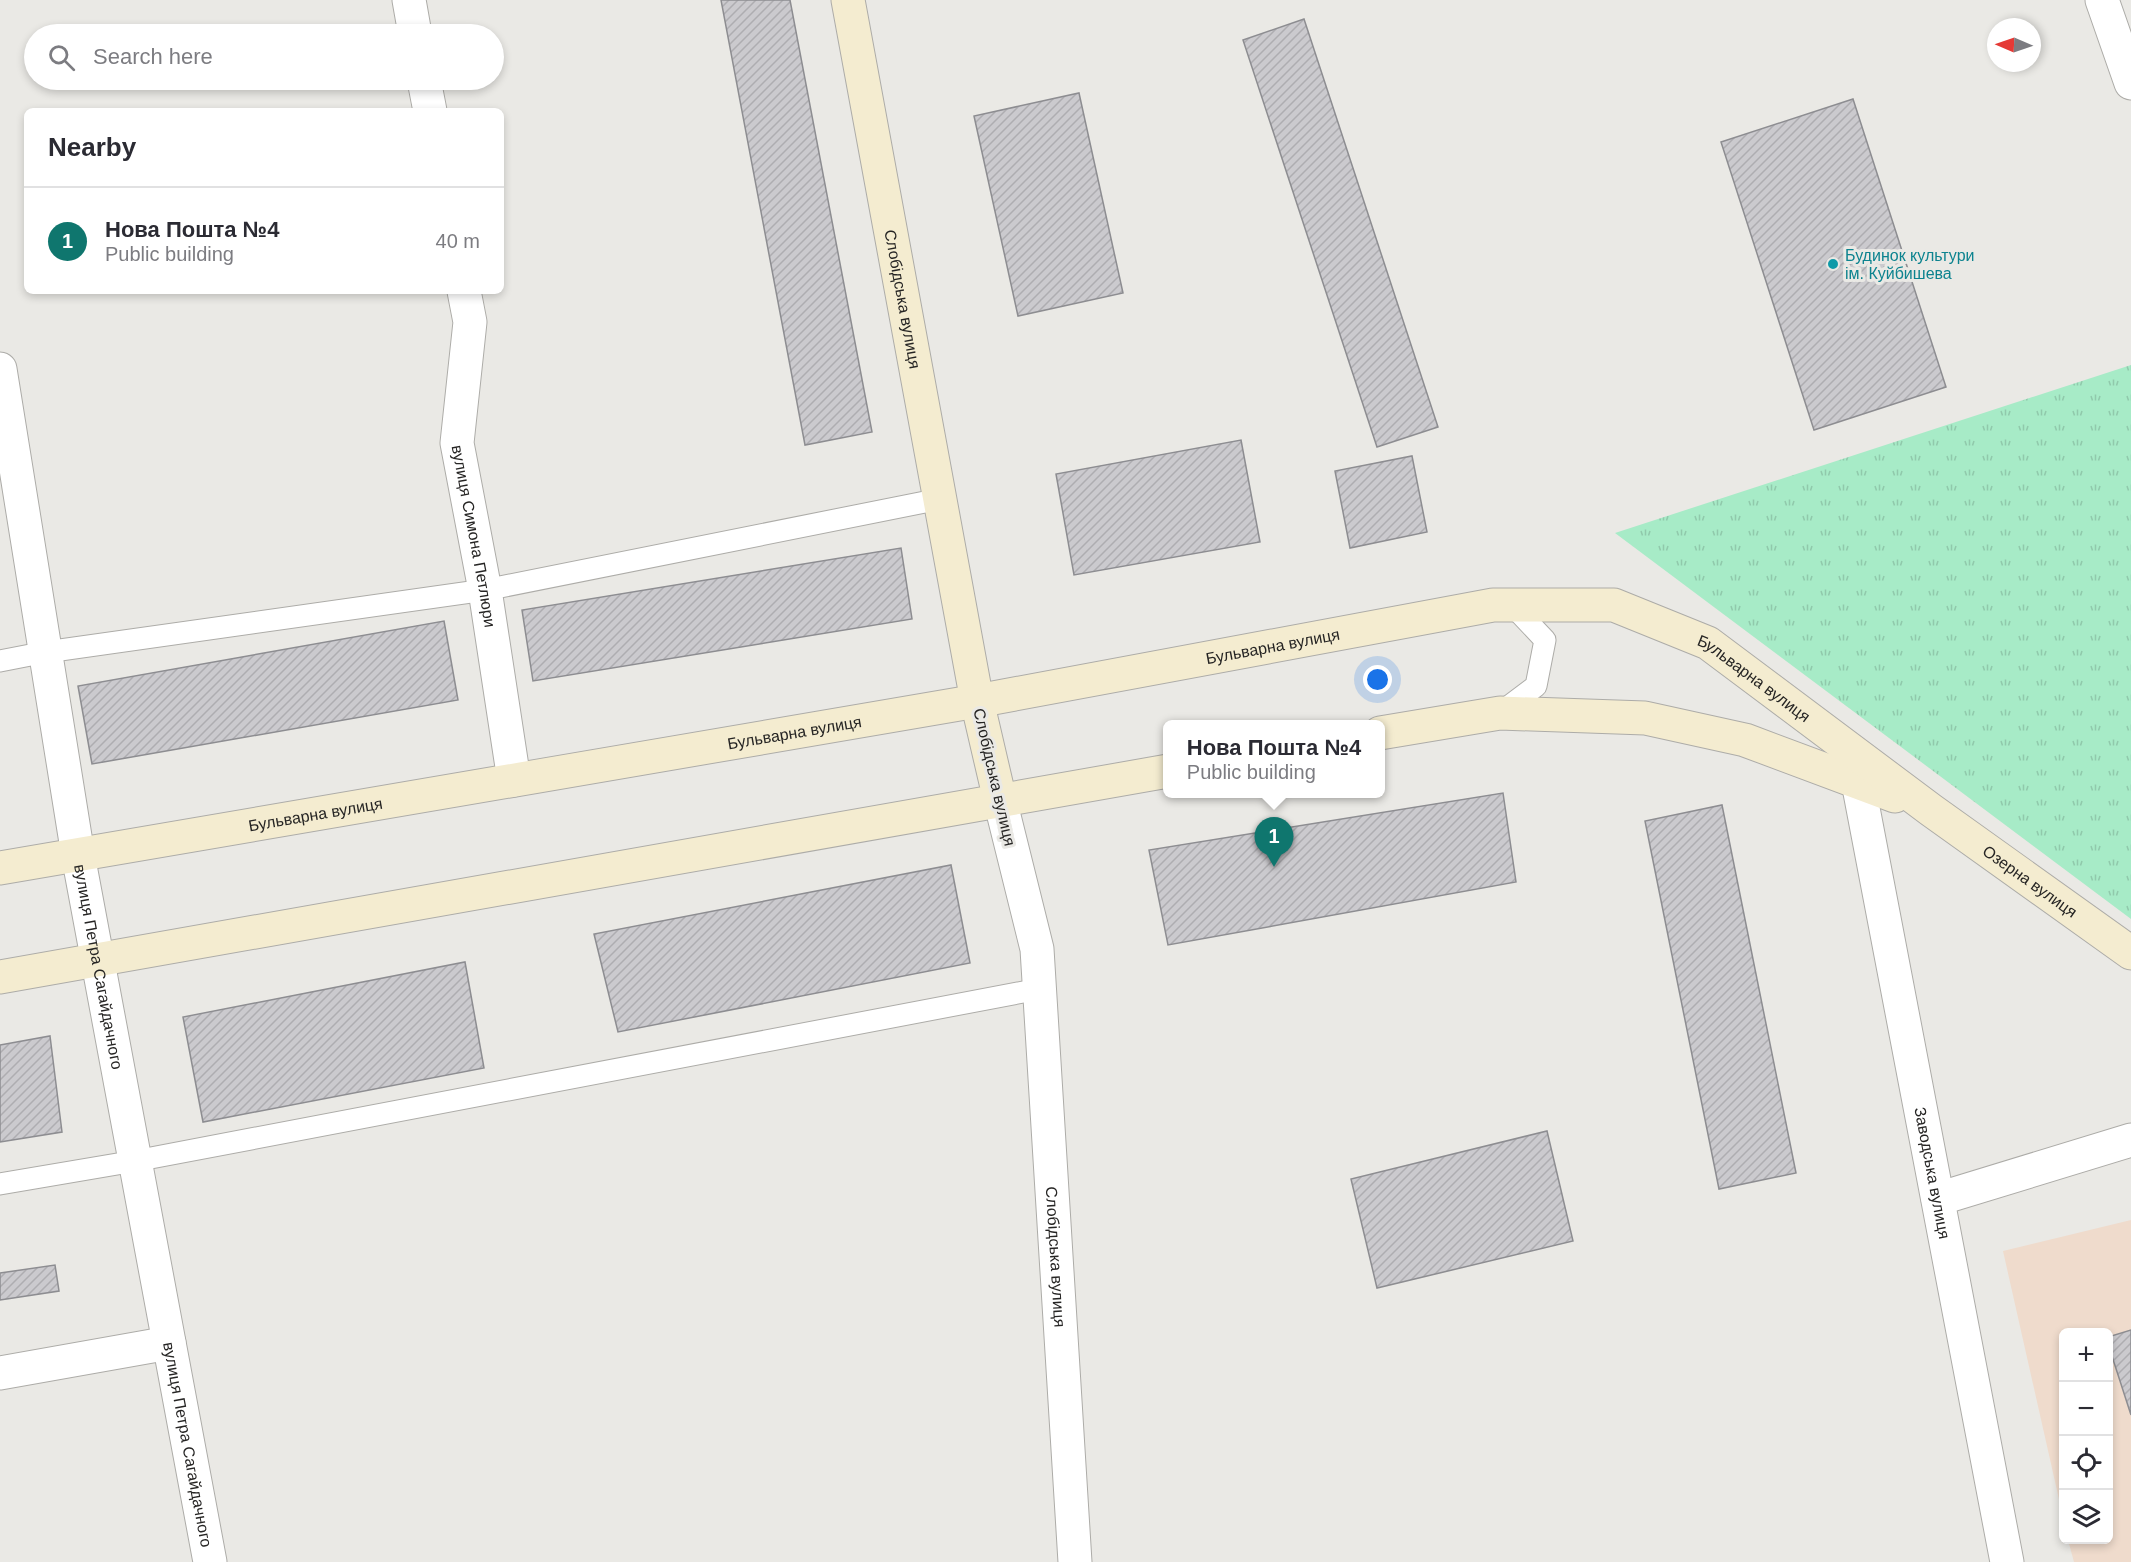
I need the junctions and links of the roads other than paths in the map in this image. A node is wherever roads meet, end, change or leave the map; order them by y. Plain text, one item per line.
1 (409, 0) edge
2 (848, 0) edge
3 (2102, 0) edge
4 (413, 24) edge
5 (2131, 83) edge
6 (426, 90) edge
7 (429, 108) edge
8 (465, 294) edge
9 (0, 369) edge
10 (940, 499) junction
11 (485, 590) junction
12 (1512, 605) junction
13 (46, 652) junction
14 (0, 660) edge
15 (977, 701) junction
16 (1500, 713) junction
17 (1385, 733) edge
18 (1163, 772) edge
19 (514, 780) junction
20 (1858, 782) junction
21 (1000, 800) junction
22 (1931, 810) junction
23 (78, 855) junction
24 (0, 868) edge
25 (2131, 953) edge
26 (99, 959) junction
27 (0, 977) edge
28 (1039, 989) junction
29 (2131, 1140) edge
30 (135, 1161) junction
31 (0, 1184) edge
32 (1938, 1199) junction
33 (169, 1343) junction
34 (0, 1372) edge
35 (210, 1562) edge
36 (1075, 1562) edge
37 (2007, 1562) edge

1 - 4 street
2 - 10 main road, Слобідська вулиця
3 - 5 street
6 - 7 street
8 - 11 street, вулиця Симона Петлюри
9 - 13 street, вулиця Петра Сагайдачного
10 - 11 lane
10 - 15 main road, Слобідська вулиця
11 - 13 lane
11 - 19 street, вулиця Симона Петлюри
12 - 15 main road, Бульварна вулиця
12 - 16 lane
12 - 22 main road, Бульварна вулиця
13 - 14 lane
13 - 23 street, вулиця Петра Сагайдачного
15 - 19 main road, Бульварна вулиця
15 - 21 main road, Слобідська вулиця
16 - 17 main road
16 - 20 main road
18 - 21 main road
19 - 23 main road, Бульварна вулиця
20 - 22 main road
20 - 32 street, Заводська вулиця
21 - 26 main road
21 - 28 street, Слобідська вулиця
22 - 25 main road, Озерна вулиця
23 - 24 main road, Бульварна вулиця
23 - 26 street, вулиця Петра Сагайдачного
26 - 27 main road
26 - 30 street, вулиця Петра Сагайдачного
28 - 30 lane
28 - 36 street, Слобідська вулиця
29 - 32 street
30 - 31 lane
30 - 33 street, вулиця Петра Сагайдачного
32 - 37 street, Заводська вулиця
33 - 34 street
33 - 35 street, вулиця Петра Сагайдачного

